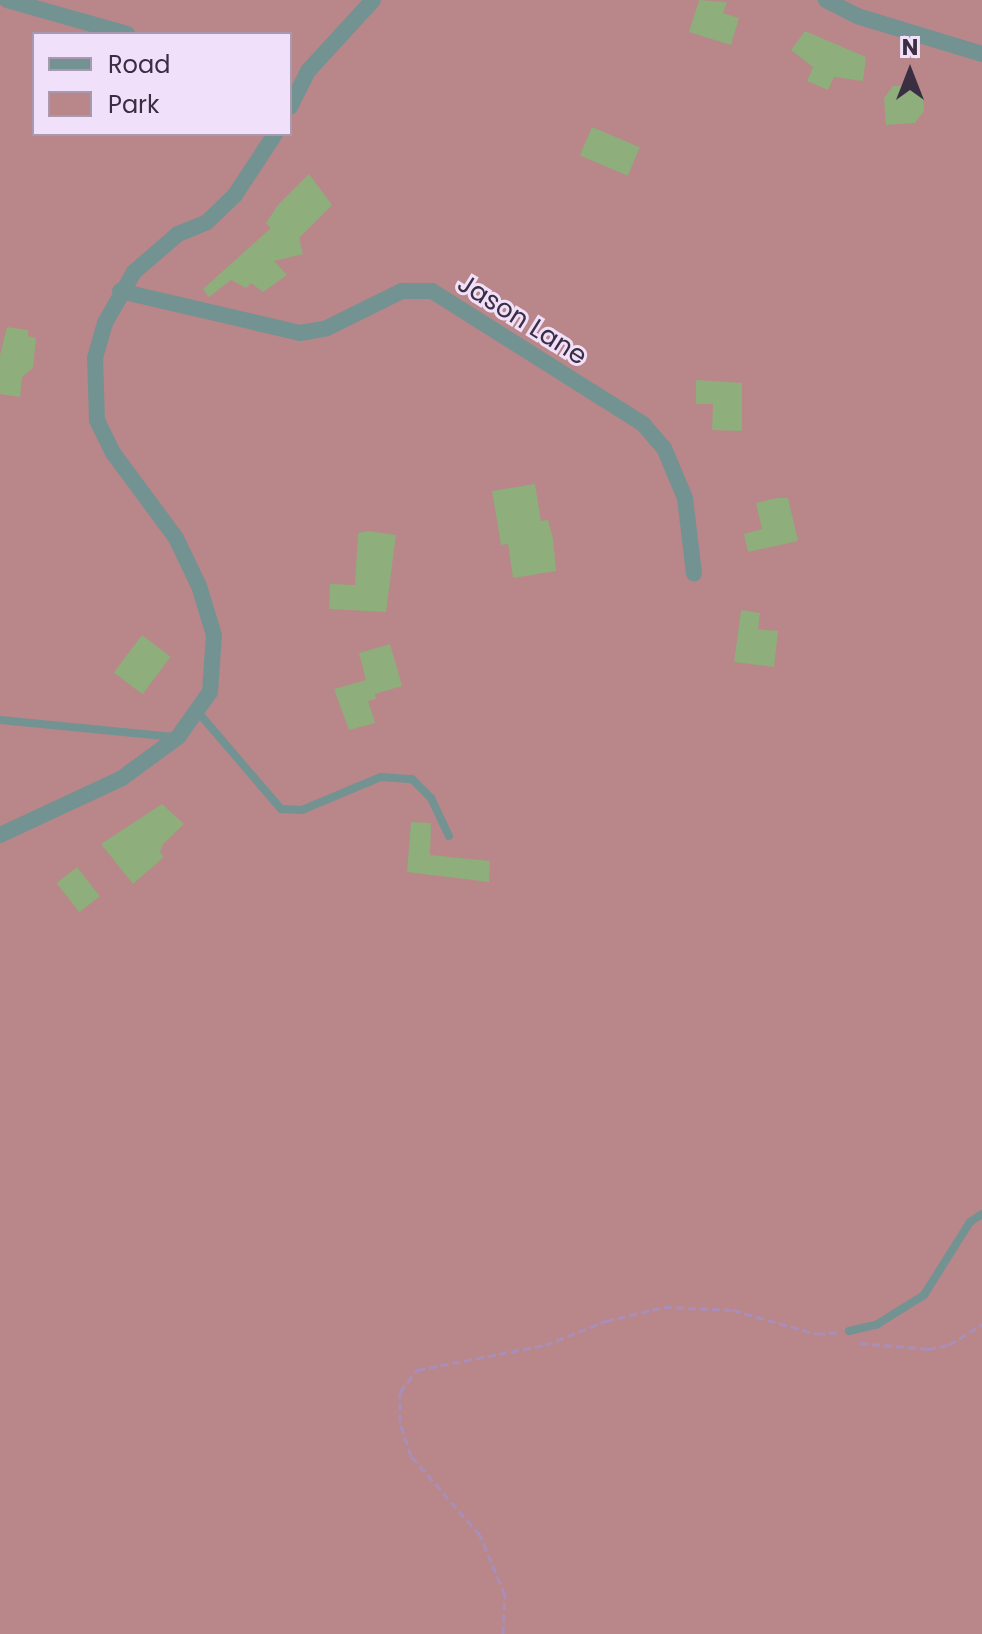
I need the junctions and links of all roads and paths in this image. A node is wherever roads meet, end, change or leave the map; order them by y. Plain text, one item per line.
1 (7, 0) edge
2 (373, 0) edge
3 (826, 0) edge
4 (120, 32) edge
5 (982, 54) edge
6 (292, 101) edge
7 (274, 136) edge
8 (120, 291) junction
9 (694, 573) dead end
10 (197, 711) junction
11 (0, 720) edge
12 (178, 737) junction
13 (0, 835) edge
14 (449, 836) dead end
15 (982, 1214) edge
16 (982, 1324) edge
17 (849, 1331) junction
18 (503, 1634) edge

1 - 4 street
2 - 6 street
3 - 5 street
7 - 8 street
8 - 9 street, Jason Lane
8 - 10 street
10 - 12 street
10 - 14 lane
11 - 12 lane
12 - 13 street
15 - 17 lane
16 - 17 path
17 - 18 path

